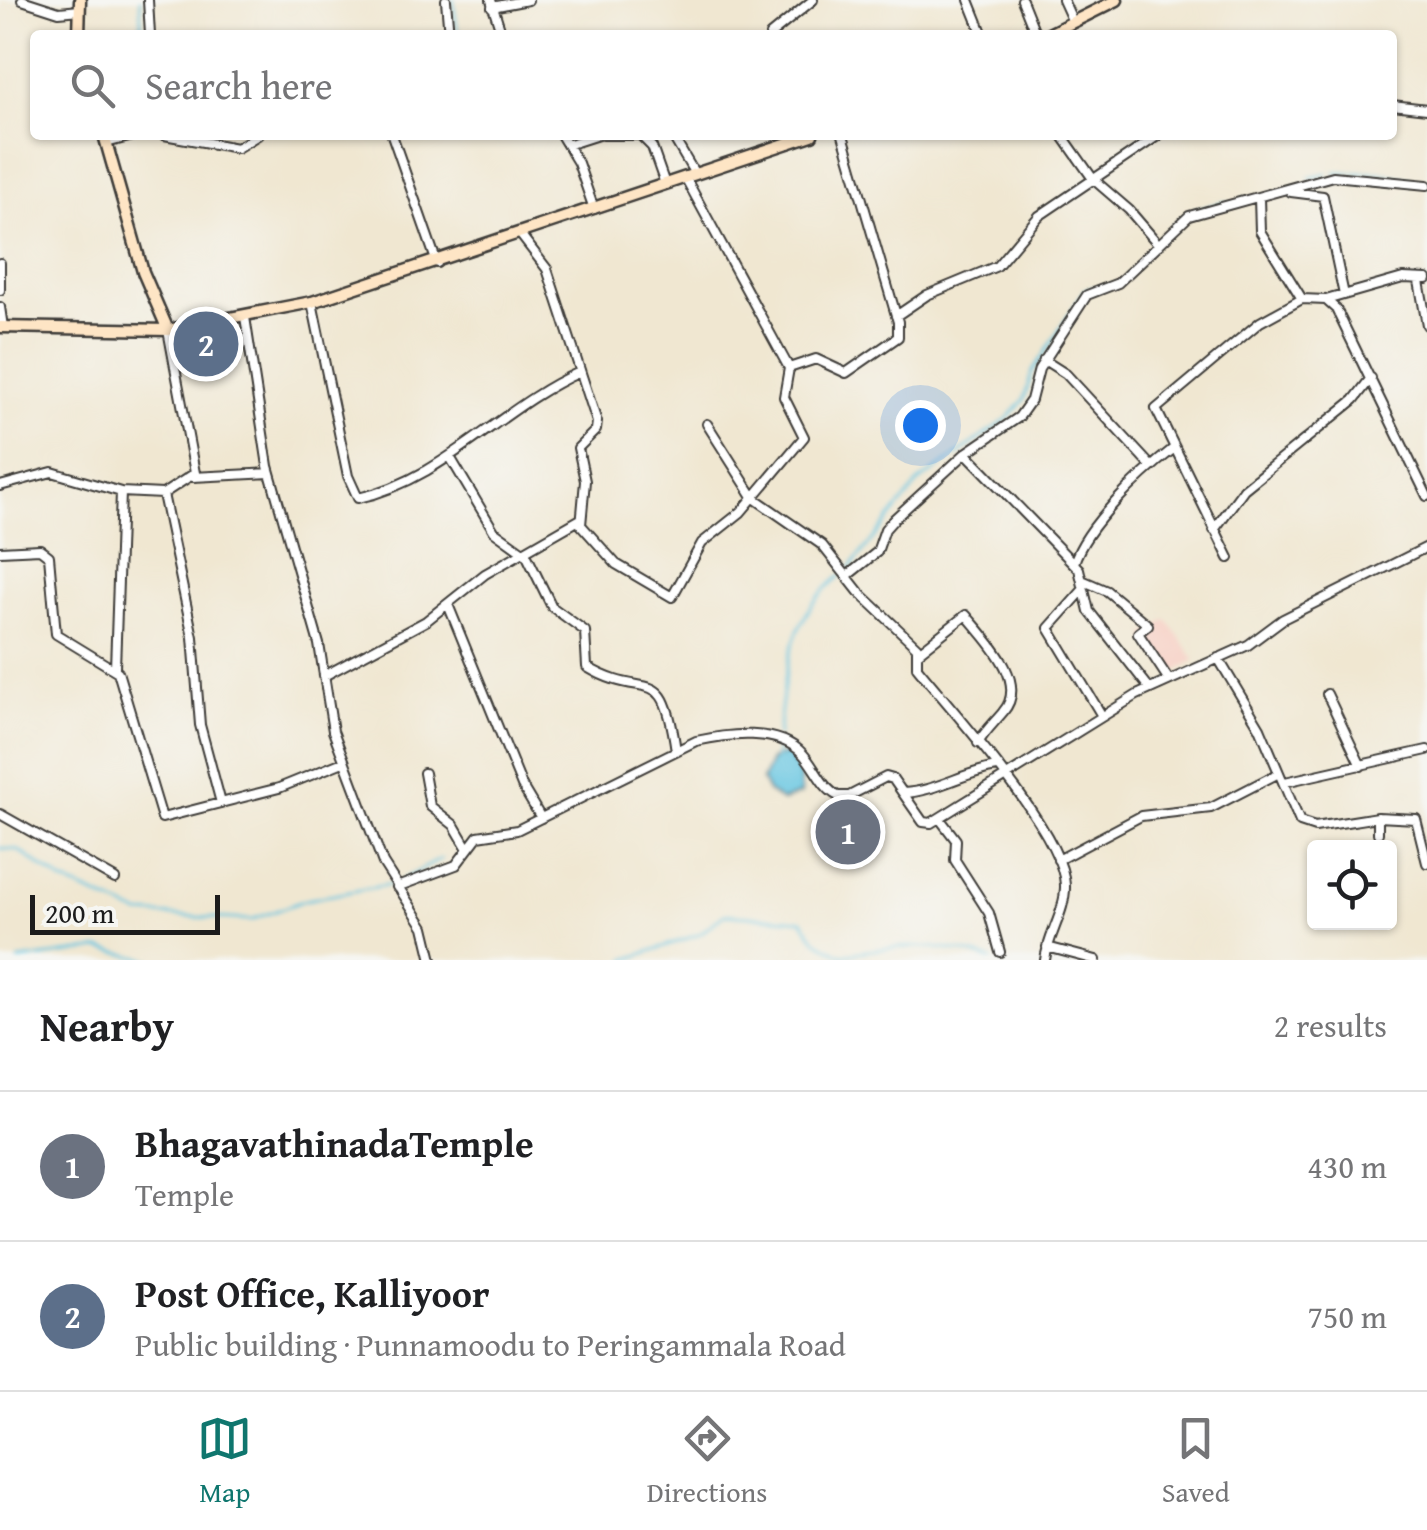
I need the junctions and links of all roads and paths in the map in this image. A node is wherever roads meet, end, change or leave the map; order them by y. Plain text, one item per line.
1 (22, 0) edge
2 (148, 0) edge
3 (446, 0) edge
4 (528, 0) edge
5 (813, 0) edge
6 (969, 0) edge
7 (1022, 0) edge
8 (1064, 0) edge
9 (1117, 0) edge
10 (491, 3) edge
11 (80, 5) edge
12 (1072, 22) junction
13 (150, 30) edge
14 (449, 30) edge
15 (500, 30) edge
16 (776, 30) edge
17 (982, 30) edge
18 (1034, 30) edge
19 (1057, 30) edge
20 (1397, 106) edge
21 (1427, 109) edge
22 (105, 140) edge
23 (192, 140) edge
24 (250, 140) edge
25 (394, 140) edge
26 (564, 140) edge
27 (584, 140) edge
28 (646, 140) edge
29 (674, 140) edge
30 (797, 140) edge
31 (844, 140) edge
32 (1065, 140) edge
33 (1151, 140) edge
34 (567, 145) junction
35 (690, 176) junction
36 (1092, 179) junction
37 (666, 184) junction
38 (1427, 185) edge
39 (1286, 192) junction
40 (1259, 198) junction
41 (594, 209) junction
42 (520, 234) junction
43 (1159, 245) junction
44 (0, 263) edge
45 (437, 263) junction
46 (1423, 280) edge
47 (0, 290) edge
48 (1344, 294) junction
49 (1302, 300) junction
50 (1326, 300) junction
51 (312, 302) junction
52 (0, 308) edge
53 (896, 316) junction
54 (245, 317) junction
55 (1427, 325) edge
56 (2, 327) edge
57 (168, 330) junction
58 (1044, 360) junction
59 (789, 368) junction
60 (580, 372) junction
61 (1371, 378) junction
62 (706, 424) dead end
63 (1173, 450) junction
64 (966, 453) junction
65 (450, 456) junction
66 (1151, 466) junction
67 (270, 473) junction
68 (193, 478) junction
69 (0, 486) edge
70 (121, 492) junction
71 (163, 494) junction
72 (1427, 496) edge
73 (754, 498) junction
74 (579, 520) junction
75 (1214, 530) junction
76 (1427, 547) edge
77 (0, 551) edge
78 (526, 554) junction
79 (1229, 558) dead end
80 (1074, 563) junction
81 (847, 576) junction
82 (1083, 586) junction
83 (449, 607) junction
84 (918, 652) junction
85 (1218, 658) junction
86 (115, 668) junction
87 (324, 676) junction
88 (1170, 680) junction
89 (1150, 689) junction
90 (1326, 694) dead end
91 (1102, 716) junction
92 (978, 743) junction
93 (1427, 750) edge
94 (676, 751) junction
95 (343, 762) junction
96 (997, 766) junction
97 (1361, 766) junction
98 (424, 773) dead end
99 (1279, 773) junction
100 (1006, 779) junction
101 (1286, 782) junction
102 (905, 793) junction
103 (221, 803) junction
104 (0, 814) edge
105 (1378, 817) junction
106 (541, 818) junction
107 (940, 818) junction
108 (1378, 832) dead end
109 (468, 850) junction
110 (1058, 860) junction
111 (1427, 864) edge
112 (115, 879) dead end
113 (398, 887) junction
114 (1047, 947) junction
115 (1000, 952) dead end
116 (432, 960) edge
117 (1045, 960) edge
118 (1096, 960) edge

1 - 11 street
2 - 13 street
3 - 14 street
4 - 10 street
5 - 16 street
6 - 17 street
7 - 18 street
8 - 12 street
9 - 12 main road
10 - 15 street
12 - 19 main road
20 - 21 street
22 - 57 main road
23 - 24 street
25 - 45 street
26 - 34 street
27 - 34 street
28 - 37 street
29 - 35 street
30 - 35 main road
31 - 53 street
32 - 36 street
33 - 36 street
34 - 41 street
35 - 37 main road
35 - 59 street
36 - 43 street
36 - 53 street
37 - 41 main road
38 - 39 street
39 - 40 street
39 - 48 street
40 - 43 street
40 - 49 street
41 - 42 main road
42 - 45 main road
42 - 60 street
43 - 58 street
44 - 47 street
45 - 51 main road
46 - 48 street
46 - 55 street
48 - 50 street
49 - 50 street
49 - 63 street
50 - 61 street
51 - 54 main road
51 - 65 street
52 - 56 street
53 - 59 street
54 - 57 main road
54 - 67 street
56 - 57 main road
57 - 68 street
58 - 64 street
58 - 66 street
59 - 73 street
60 - 65 street
60 - 74 street
61 - 72 street
61 - 75 street
62 - 73 street
63 - 66 street
63 - 75 street
64 - 80 street
64 - 81 street
65 - 78 street
66 - 80 street
67 - 68 street
67 - 87 street
68 - 71 street
69 - 70 street
70 - 71 street
70 - 86 street
71 - 103 street
73 - 74 street
73 - 81 street
74 - 78 street
75 - 79 street
76 - 85 street
77 - 86 street
78 - 83 street
78 - 94 street
80 - 82 street
81 - 84 street
82 - 88 street
82 - 89 street
82 - 91 street
83 - 87 street
83 - 106 street
84 - 92 street
84 - 92 street
85 - 88 street
85 - 99 street
86 - 103 street
87 - 95 street
88 - 89 street
89 - 91 street
90 - 97 street
91 - 100 street
92 - 96 street
93 - 97 street
94 - 102 street
94 - 106 street
95 - 103 street
95 - 113 street
96 - 100 street
96 - 102 street
97 - 101 street
98 - 109 street
99 - 101 street
99 - 110 street
100 - 107 street
100 - 110 street
101 - 105 street
102 - 107 street
104 - 112 street
105 - 108 street
105 - 111 street
106 - 109 street
107 - 115 street
109 - 113 street
110 - 114 street
113 - 116 street
114 - 117 street
114 - 118 street

